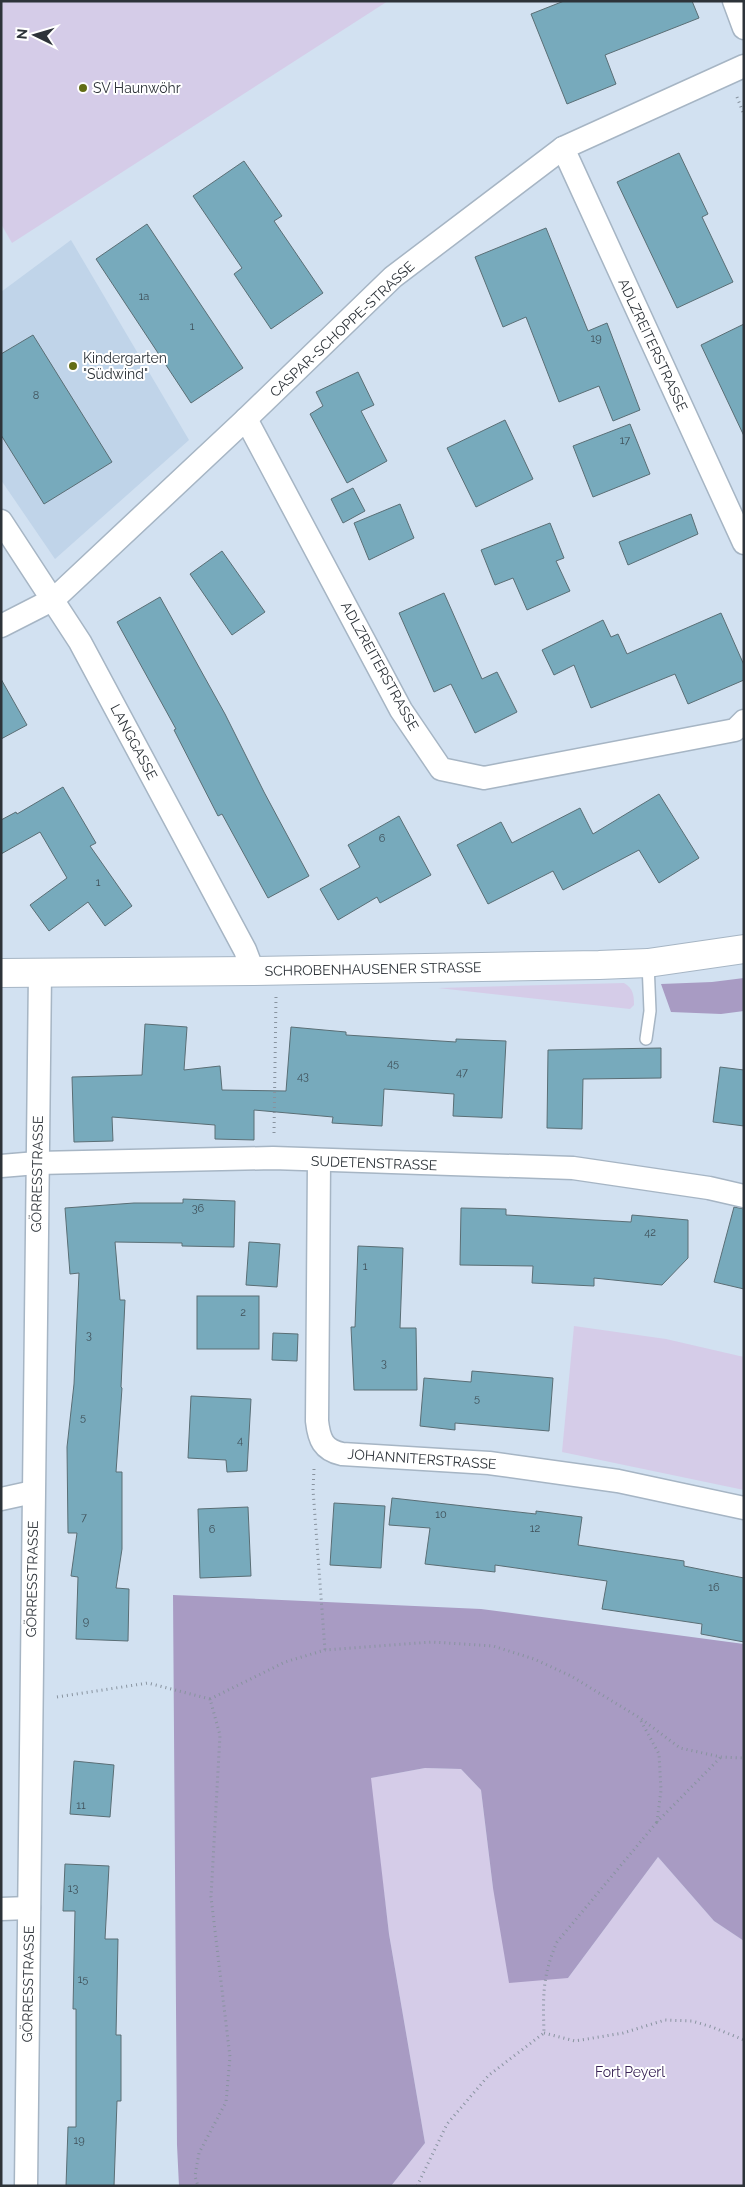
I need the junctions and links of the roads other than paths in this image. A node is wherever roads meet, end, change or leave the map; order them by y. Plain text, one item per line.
1 (734, 1) edge
2 (744, 28) edge
3 (744, 66) edge
4 (563, 148) junction
5 (246, 419) junction
6 (1, 521) edge
7 (744, 543) edge
8 (54, 599) junction
9 (1, 626) edge
10 (744, 721) edge
11 (744, 949) edge
12 (648, 963) junction
13 (266, 971) junction
14 (40, 972) junction
15 (1, 973) edge
16 (646, 1039) dead end
17 (319, 1162) junction
18 (37, 1163) junction
19 (1, 1166) edge
20 (744, 1196) edge
21 (33, 1492) junction
22 (1, 1500) edge
23 (744, 1508) edge
24 (29, 1908) junction
25 (1, 1909) edge
26 (26, 2186) edge

1 - 2 street
3 - 4 street, CASPAR-SCHOPPE-STRASSE
4 - 5 street, CASPAR-SCHOPPE-STRASSE
4 - 7 street, ADLZREITERSTRASSE
5 - 8 street, CASPAR-SCHOPPE-STRASSE
5 - 10 street, ADLZREITERSTRASSE
6 - 8 street, LANGGASSE
8 - 9 street, CASPAR-SCHOPPE-STRASSE
8 - 13 street, LANGGASSE
11 - 12 street, SCHROBENHAUSENER STRASSE
12 - 13 street, SCHROBENHAUSENER STRASSE
12 - 16 lane
13 - 14 street, SCHROBENHAUSENER STRASSE
14 - 15 street, SCHROBENHAUSENER STRASSE
14 - 18 street, GÖRRESSTRASSE
17 - 18 street, SUDETENSTRASSE
17 - 20 street, SUDETENSTRASSE
17 - 23 street, JOHANNITERSTRASSE
18 - 19 street, SUDETENSTRASSE
18 - 21 street, GÖRRESSTRASSE
21 - 22 street
21 - 24 street, GÖRRESSTRASSE
24 - 25 street
24 - 26 street, GÖRRESSTRASSE

